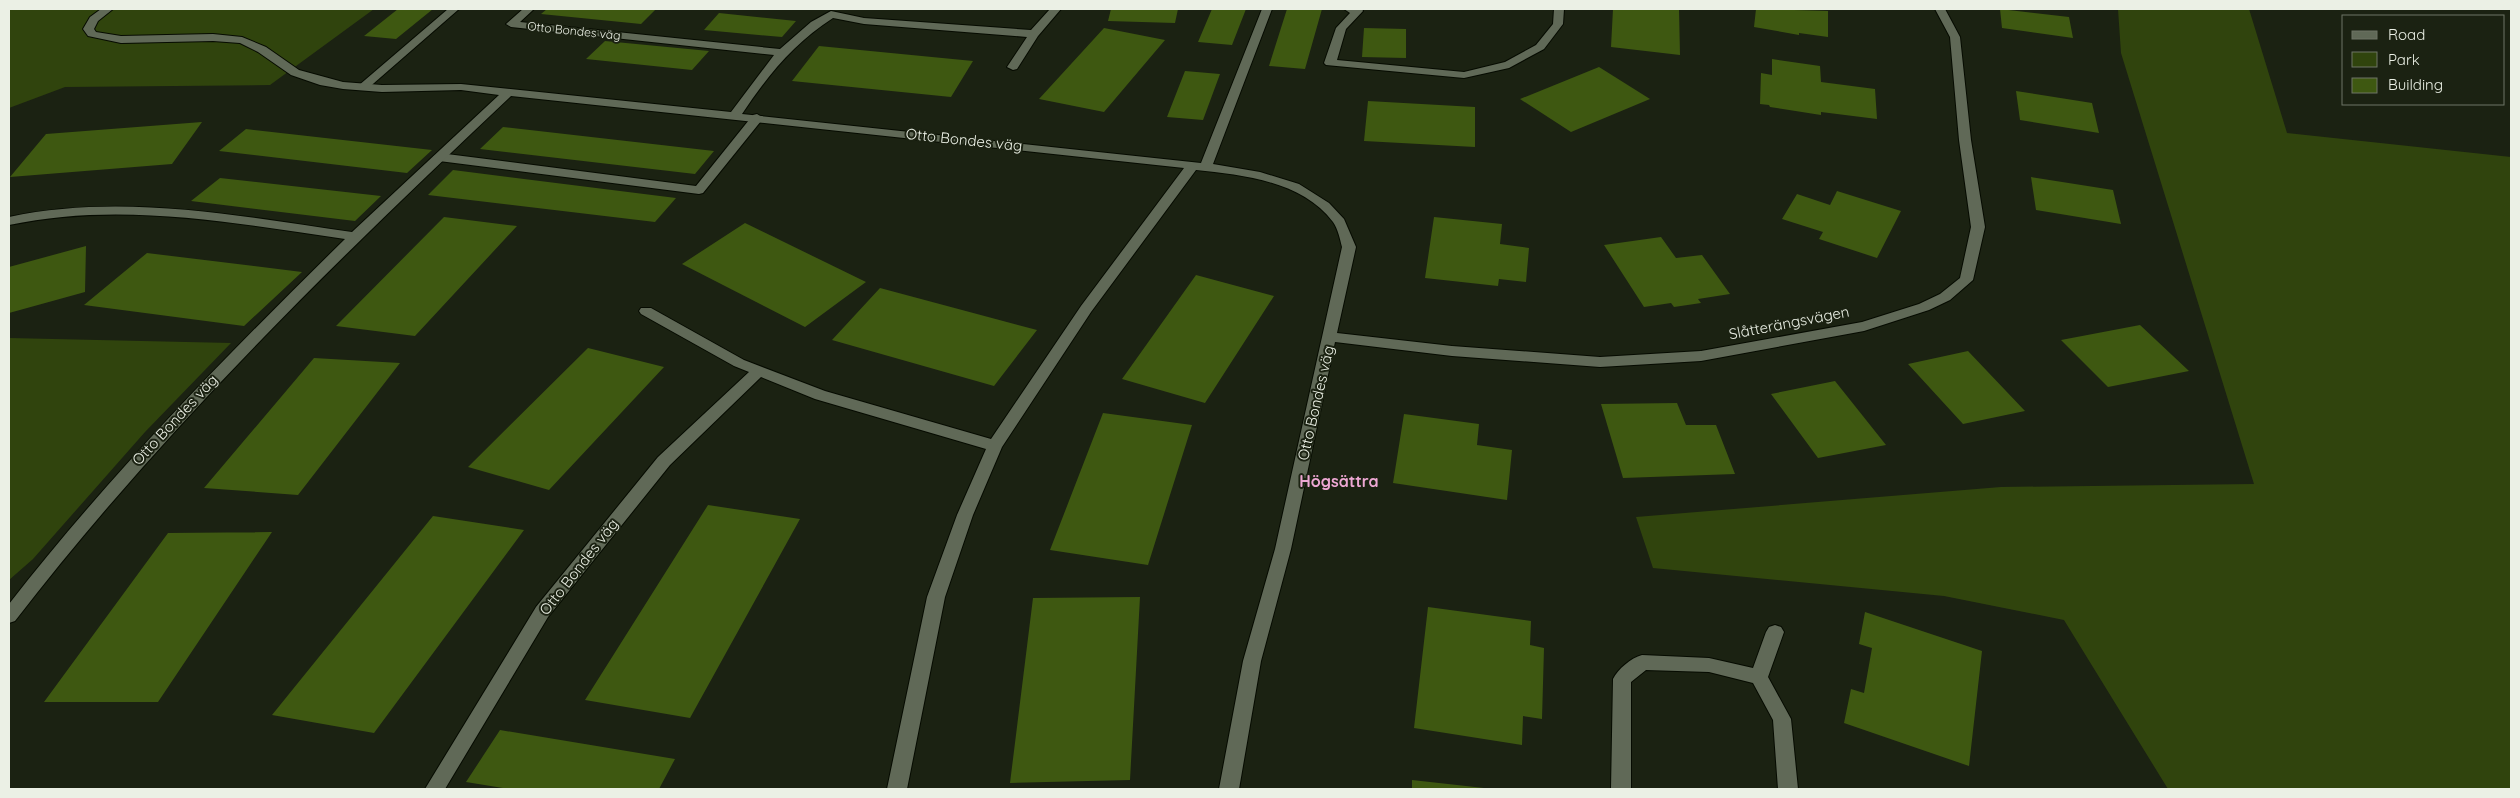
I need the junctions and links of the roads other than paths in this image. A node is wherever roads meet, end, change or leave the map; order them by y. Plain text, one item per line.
1 (108, 9) edge
2 (454, 9) edge
3 (529, 9) edge
4 (1055, 9) edge
5 (1267, 9) edge
6 (1356, 9) edge
7 (1560, 9) edge
8 (1940, 9) edge
9 (834, 11) edge
10 (1034, 34) junction
11 (781, 52) junction
12 (1013, 67) dead end
13 (362, 88) junction
14 (508, 92) junction
15 (735, 116) junction
16 (757, 118) junction
17 (438, 157) junction
18 (1199, 166) junction
19 (9, 221) edge
20 (355, 236) junction
21 (646, 311) dead end
22 (1331, 337) junction
23 (759, 371) junction
24 (995, 446) junction
25 (9, 616) edge
26 (1775, 632) dead end
27 (1759, 676) junction
28 (435, 789) edge
29 (897, 789) edge
30 (1229, 789) edge
31 (1621, 789) edge
32 (1788, 789) edge

1 - 13 street, Otto Bondes väg
2 - 13 street
3 - 11 street, Otto Bondes väg
4 - 10 street
5 - 18 street
6 - 7 street
8 - 22 street, Slåtterängsvägen
9 - 10 street
9 - 11 street
10 - 12 street
11 - 15 street
13 - 14 street, Otto Bondes väg
14 - 15 street, Otto Bondes väg
14 - 17 street, Otto Bondes väg
15 - 16 street, Otto Bondes väg
16 - 17 street
16 - 18 street, Otto Bondes väg
17 - 20 street, Otto Bondes väg
18 - 22 street, Otto Bondes väg
18 - 24 street
19 - 20 street
20 - 25 street, Otto Bondes väg
21 - 23 street
22 - 30 street, Otto Bondes väg
23 - 24 street
23 - 28 street, Otto Bondes väg
24 - 29 street
26 - 27 street
27 - 31 street
27 - 32 street

